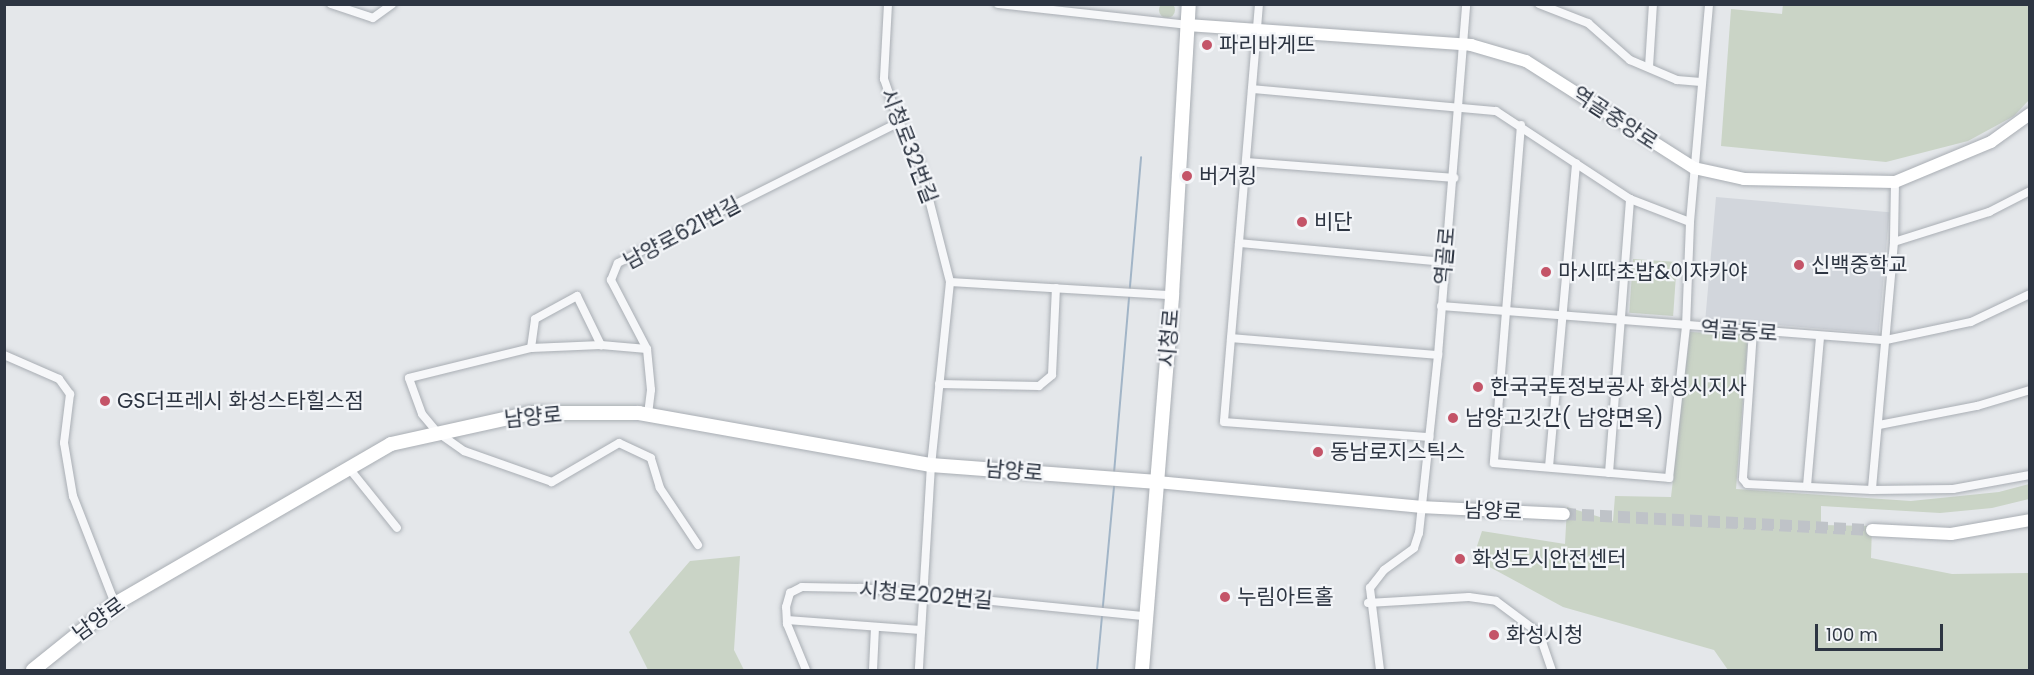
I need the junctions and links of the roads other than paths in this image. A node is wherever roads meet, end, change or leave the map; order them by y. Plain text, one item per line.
1 (331, 4) edge
2 (392, 4) edge
3 (888, 4) edge
4 (998, 4) edge
5 (1189, 4) edge
6 (1259, 4) edge
7 (1466, 4) edge
8 (1539, 4) edge
9 (1653, 4) edge
10 (1709, 4) edge
11 (1187, 25) junction
12 (1256, 30) junction
13 (1463, 44) junction
14 (1649, 68) junction
15 (1701, 82) junction
16 (1252, 89) junction
17 (1459, 105) junction
18 (2030, 114) edge
19 (899, 122) junction
20 (1521, 125) junction
21 (1247, 162) junction
22 (1576, 163) junction
23 (1694, 168) junction
24 (1454, 178) junction
25 (1895, 182) junction
26 (2030, 191) edge
27 (1630, 199) junction
28 (1690, 222) junction
29 (1894, 242) junction
30 (1239, 243) junction
31 (1443, 262) junction
32 (950, 282) junction
33 (1056, 288) junction
34 (2029, 294) edge
35 (1172, 295) junction
36 (1441, 306) junction
37 (1506, 311) junction
38 (1564, 317) junction
39 (1623, 322) junction
40 (1686, 327) junction
41 (1753, 331) junction
42 (1820, 337) junction
43 (1231, 338) junction
44 (1886, 340) junction
45 (601, 345) junction
46 (531, 348) junction
47 (647, 349) junction
48 (4, 355) edge
49 (1438, 355) junction
50 (939, 384) junction
51 (2030, 390) edge
52 (648, 414) junction
53 (1879, 425) junction
54 (437, 432) junction
55 (1429, 437) junction
56 (931, 465) junction
57 (348, 467) junction
58 (1549, 467) junction
59 (1609, 472) junction
60 (2030, 476) edge
61 (1156, 482) junction
62 (1807, 486) junction
63 (1872, 490) junction
64 (1420, 507) junction
65 (1564, 514) tunnel mouth
66 (2030, 520) edge
67 (397, 528) dead end
68 (1872, 530) tunnel mouth
69 (698, 545) dead end
70 (922, 595) junction
71 (1368, 603) junction
72 (115, 604) junction
73 (1144, 616) junction
74 (787, 620) junction
75 (875, 628) junction
76 (921, 630) junction
77 (33, 670) edge
78 (806, 670) edge
79 (873, 670) edge
80 (919, 670) edge
81 (1142, 670) edge
82 (1380, 670) edge
83 (1552, 670) edge

1 - 2 street
3 - 19 street, 시청로32번길
4 - 11 street
5 - 11 main road, 시청로
6 - 12 street
7 - 13 street, 역골로
8 - 14 street
9 - 14 street
10 - 15 street
11 - 12 street, 역골중앙로
11 - 35 main road, 시청로
12 - 13 street, 역골중앙로
12 - 16 street
13 - 17 street, 역골로
13 - 23 street, 역골중앙로
14 - 15 street
15 - 23 street
16 - 17 street
16 - 21 street
17 - 20 street
17 - 24 street, 역골로
18 - 25 street, 역골중앙로
19 - 32 street, 시청로32번길
19 - 47 street, 남양로621번길
20 - 22 street
20 - 37 street
21 - 24 street
21 - 30 street
22 - 27 street
22 - 38 street
23 - 25 street, 역골중앙로
23 - 28 street
24 - 31 street, 역골로
25 - 29 street
26 - 29 street
27 - 28 street
27 - 39 street
28 - 40 street
29 - 44 street
30 - 31 street
30 - 43 street
31 - 36 street, 역골로
32 - 33 street
32 - 50 street, 시청로32번길
33 - 35 street
33 - 50 street
34 - 44 street, 역골동로
35 - 61 main road, 시청로
36 - 37 street, 역골동로
36 - 49 street, 역골로
37 - 38 street, 역골동로
37 - 58 street
38 - 39 street, 역골동로
38 - 58 street
39 - 40 street, 역골동로
39 - 59 street
40 - 41 street, 역골동로
40 - 59 street
41 - 42 street, 역골동로
41 - 62 street
42 - 44 street, 역골동로
42 - 62 street
43 - 49 street
43 - 55 street
44 - 53 street
45 - 46 street
45 - 46 street
45 - 47 street
46 - 54 street
47 - 52 street
48 - 72 street
49 - 55 street, 역골로
50 - 56 street, 시청로32번길
51 - 53 street
52 - 54 main road, 남양로
52 - 56 main road, 남양로
53 - 63 street
54 - 57 main road, 남양로
54 - 69 street
55 - 64 street, 역골로
56 - 61 main road, 남양로
56 - 70 street, 시청로32번길
57 - 67 street
57 - 72 main road, 남양로
58 - 59 street
60 - 63 street
61 - 64 street, 남양로
61 - 73 main road, 시청로
62 - 63 street
64 - 65 street, 남양로
64 - 71 street, 역골로
66 - 68 street
70 - 73 street, 시청로202번길
70 - 74 street, 시청로202번길
70 - 76 street, 시청로32번길
71 - 82 street
71 - 83 street
72 - 77 main road, 남양로
73 - 81 main road, 시청로
74 - 75 street
74 - 78 street
75 - 76 street
75 - 79 street, 시청로202번길
76 - 80 street, 시청로32번길

